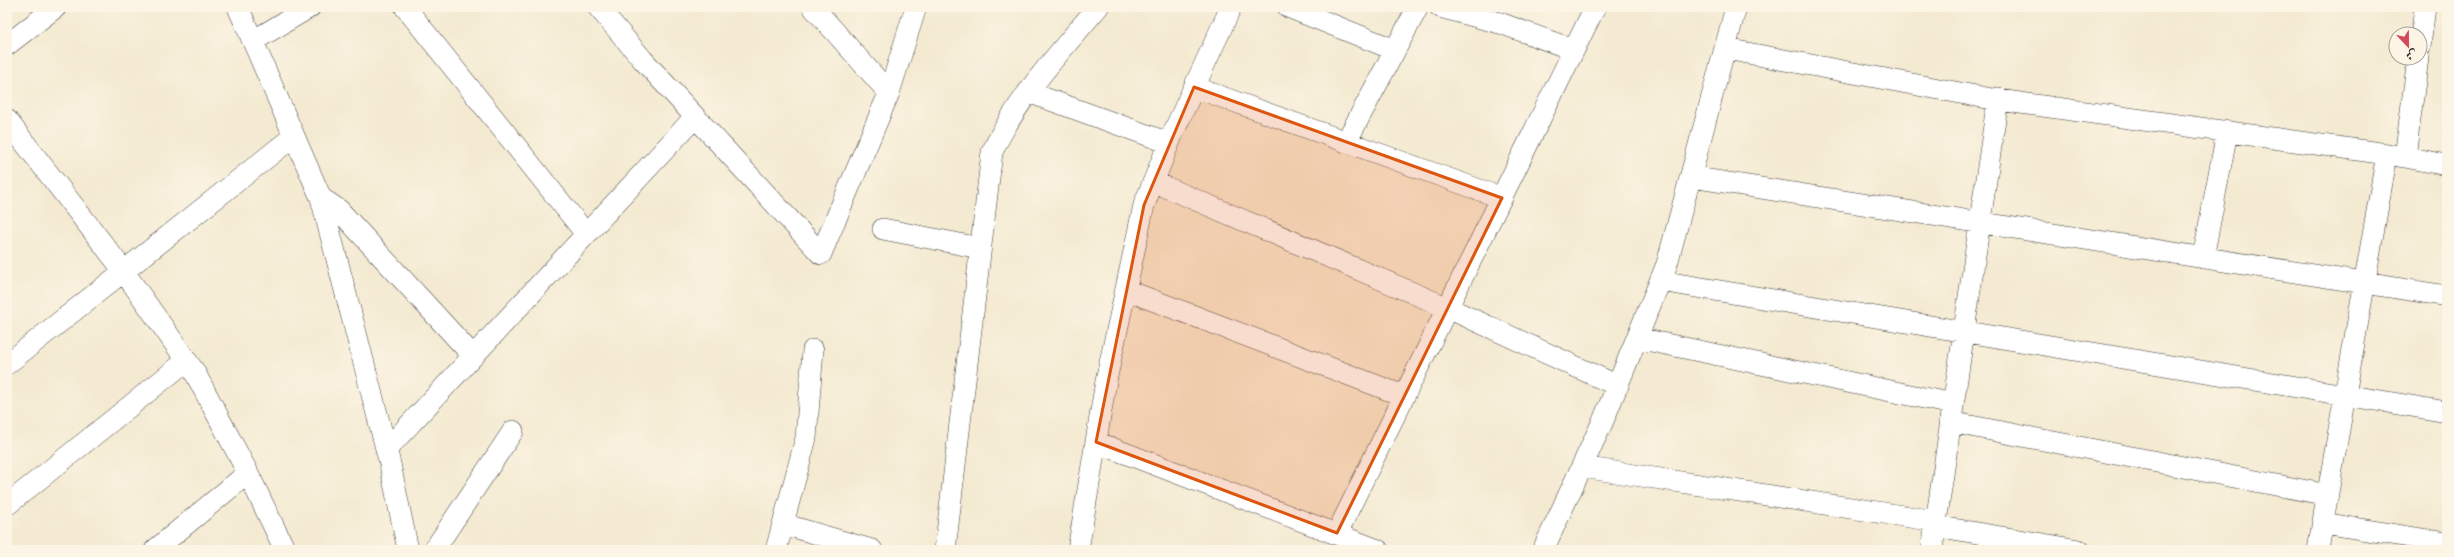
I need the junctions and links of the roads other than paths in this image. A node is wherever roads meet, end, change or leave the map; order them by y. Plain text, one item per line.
1 (56, 7) edge
2 (238, 7) edge
3 (310, 7) edge
4 (405, 7) edge
5 (598, 7) edge
6 (813, 7) edge
7 (916, 7) edge
8 (1098, 7) edge
9 (1232, 7) edge
10 (1288, 7) edge
11 (1418, 7) edge
12 (1440, 7) edge
13 (1595, 7) edge
14 (2425, 7) edge
15 (1730, 9) edge
16 (2423, 26) edge
17 (253, 41) junction
18 (7, 45) edge
19 (1726, 49) junction
20 (1395, 50) junction
21 (1574, 50) junction
22 (2416, 66) edge
23 (1194, 87) junction
24 (1028, 92) junction
25 (889, 93) junction
26 (1998, 98) junction
27 (695, 117) junction
28 (7, 120) edge
29 (2227, 132) junction
30 (294, 136) junction
31 (1346, 142) junction
32 (1169, 143) junction
33 (2396, 156) junction
34 (2447, 165) edge
35 (1691, 177) junction
36 (1154, 182) junction
37 (321, 198) junction
38 (1502, 198) junction
39 (1980, 222) junction
40 (883, 229) dead end
41 (586, 234) junction
42 (980, 248) junction
43 (2203, 258) junction
44 (124, 272) junction
45 (1660, 281) junction
46 (2365, 283) junction
47 (1126, 290) junction
48 (2447, 296) edge
49 (1448, 308) junction
50 (1964, 331) junction
51 (1637, 338) junction
52 (813, 350) dead end
53 (473, 356) junction
54 (186, 361) junction
55 (7, 364) edge
56 (1618, 386) junction
57 (2345, 395) junction
58 (1404, 396) junction
59 (2447, 412) edge
60 (1952, 413) junction
61 (513, 431) dead end
62 (1096, 442) junction
63 (386, 450) junction
64 (1582, 467) junction
65 (248, 473) junction
66 (2328, 495) junction
67 (7, 505) edge
68 (2323, 523) junction
69 (783, 524) junction
70 (1936, 524) junction
71 (1337, 533) junction
72 (2447, 543) edge
73 (155, 550) edge
74 (285, 550) edge
75 (408, 550) edge
76 (434, 550) edge
77 (776, 550) edge
78 (872, 550) edge
79 (945, 550) edge
80 (1078, 550) edge
81 (1378, 550) edge
82 (1543, 550) edge
83 (1932, 550) edge
84 (2079, 550) edge
85 (2318, 550) edge

1 - 18 street
2 - 17 street
3 - 17 street
4 - 41 street
5 - 27 street
6 - 25 street
7 - 25 street
8 - 24 street
9 - 23 street
10 - 20 street
11 - 20 street
12 - 21 street
13 - 21 street
14 - 16 street
15 - 19 street
17 - 30 street
19 - 26 street
19 - 35 street
20 - 31 street
21 - 38 street
22 - 33 street
23 - 31 street
23 - 32 street
24 - 32 street
24 - 42 street
25 - 27 street
26 - 29 street
26 - 39 street
27 - 41 street
28 - 44 street
29 - 33 street
29 - 43 street
30 - 37 street
30 - 44 street
31 - 38 street
32 - 36 street
33 - 34 street
33 - 46 street
35 - 39 street
35 - 45 street
36 - 47 street
36 - 49 street
37 - 53 street
37 - 63 street
38 - 49 street
39 - 43 street
39 - 50 street
40 - 42 street
41 - 53 street
42 - 79 street
43 - 46 street
44 - 54 street
44 - 55 street
45 - 50 street
45 - 51 street
46 - 48 street
46 - 57 street
47 - 58 street
47 - 62 street
49 - 56 street
49 - 58 street
50 - 57 street
50 - 60 street
51 - 56 street
51 - 60 street
52 - 69 street
53 - 63 street
54 - 65 street
54 - 67 street
56 - 64 street
57 - 59 street
57 - 66 street
58 - 71 street
60 - 66 street
60 - 70 street
61 - 76 street
62 - 71 street
62 - 80 street
63 - 75 street
64 - 70 street
64 - 82 street
65 - 73 street
65 - 74 street
66 - 68 street
68 - 72 street
68 - 85 street
69 - 77 street
69 - 78 street
70 - 83 street
70 - 84 street
71 - 81 street

